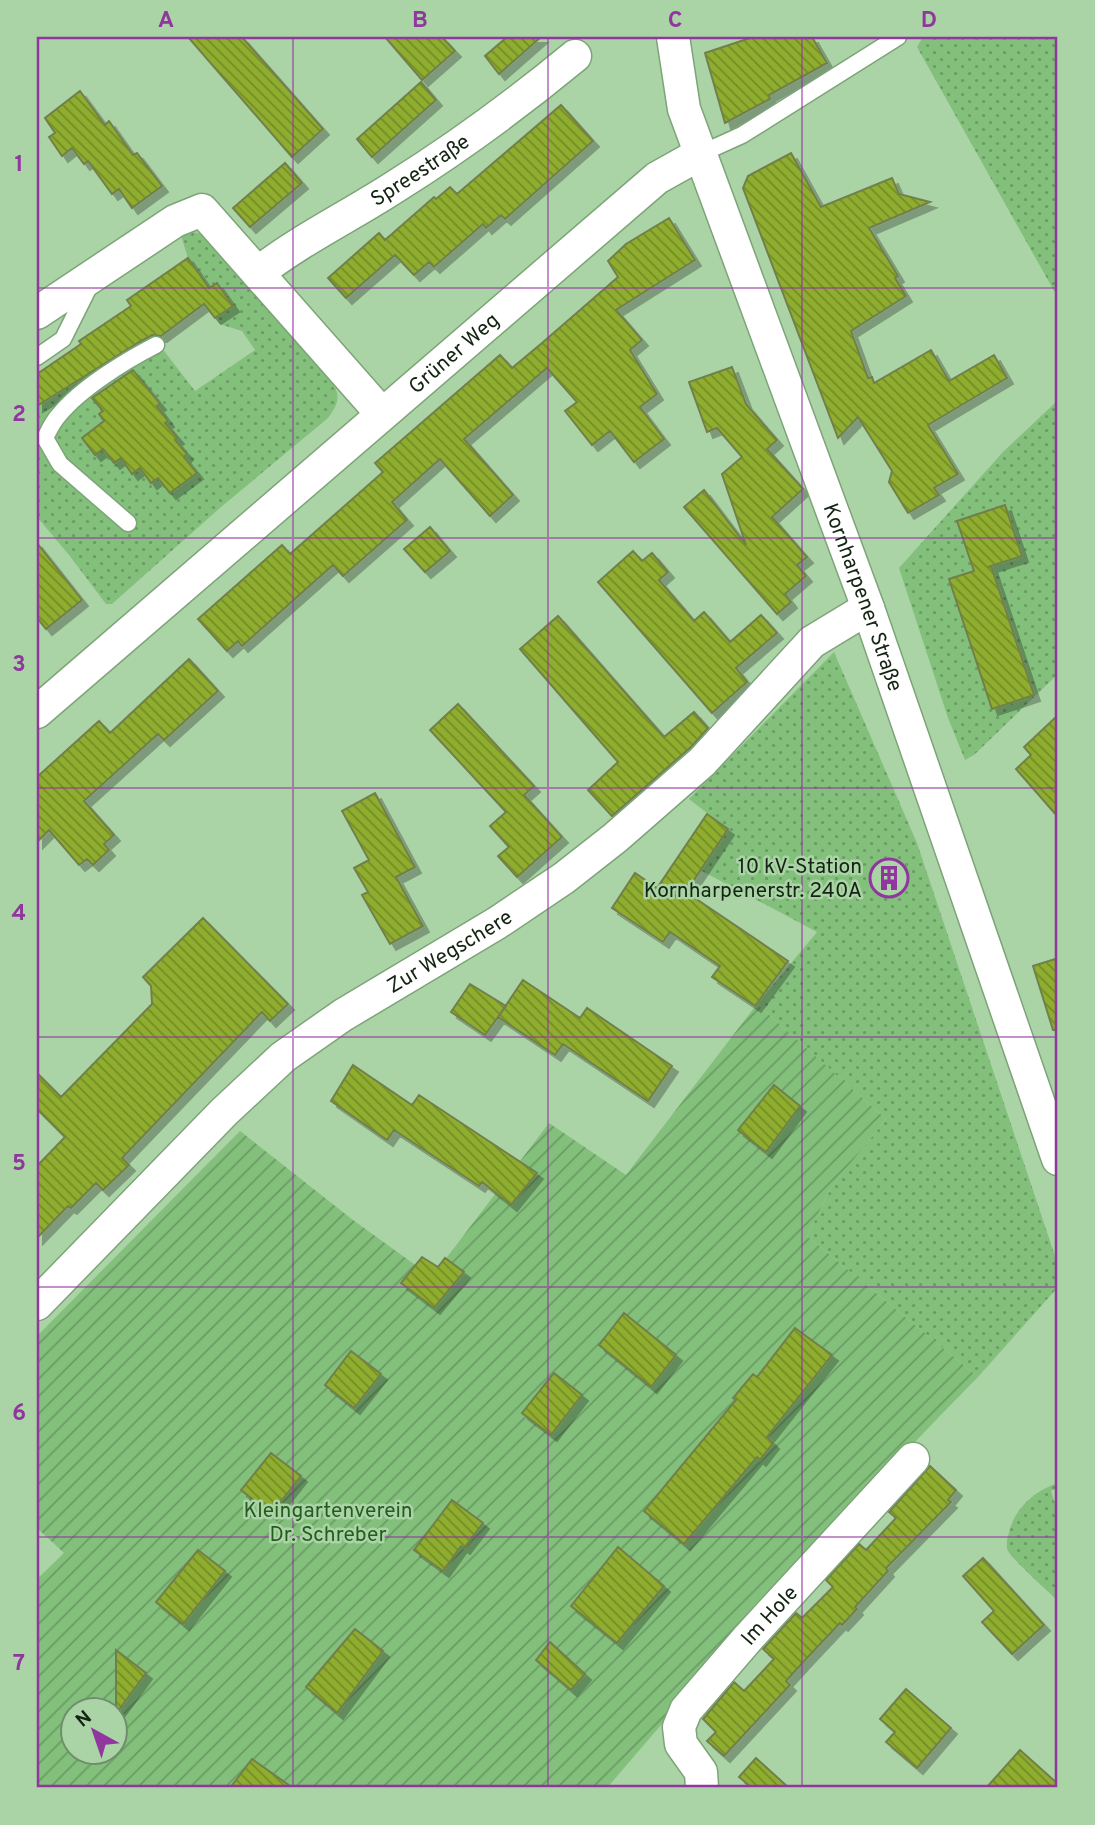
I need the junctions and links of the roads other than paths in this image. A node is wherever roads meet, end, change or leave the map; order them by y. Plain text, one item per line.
1 (673, 37) edge
2 (898, 37) edge
3 (575, 55) dead end
4 (700, 154) junction
5 (258, 273) junction
6 (96, 274) junction
7 (37, 313) edge
8 (156, 345) dead end
9 (37, 357) edge
10 (382, 414) junction
11 (41, 439) edge
12 (128, 523) dead end
13 (869, 608) junction
14 (37, 712) edge
15 (1058, 1159) edge
16 (37, 1304) edge
17 (913, 1459) dead end
18 (702, 1788) edge

1 - 4 street, Kornharpener Straße
2 - 4 lane, Grüner Weg
3 - 5 street, Spreestraße
4 - 10 street, Grüner Weg
4 - 13 street, Kornharpener Straße
5 - 6 street
5 - 10 street
6 - 7 street
6 - 9 lane
8 - 11 lane
10 - 14 street, Grüner Weg
11 - 12 lane
13 - 15 street, Kornharpener Straße
13 - 16 street, Zur Wegschere
17 - 18 street, Im Hole

